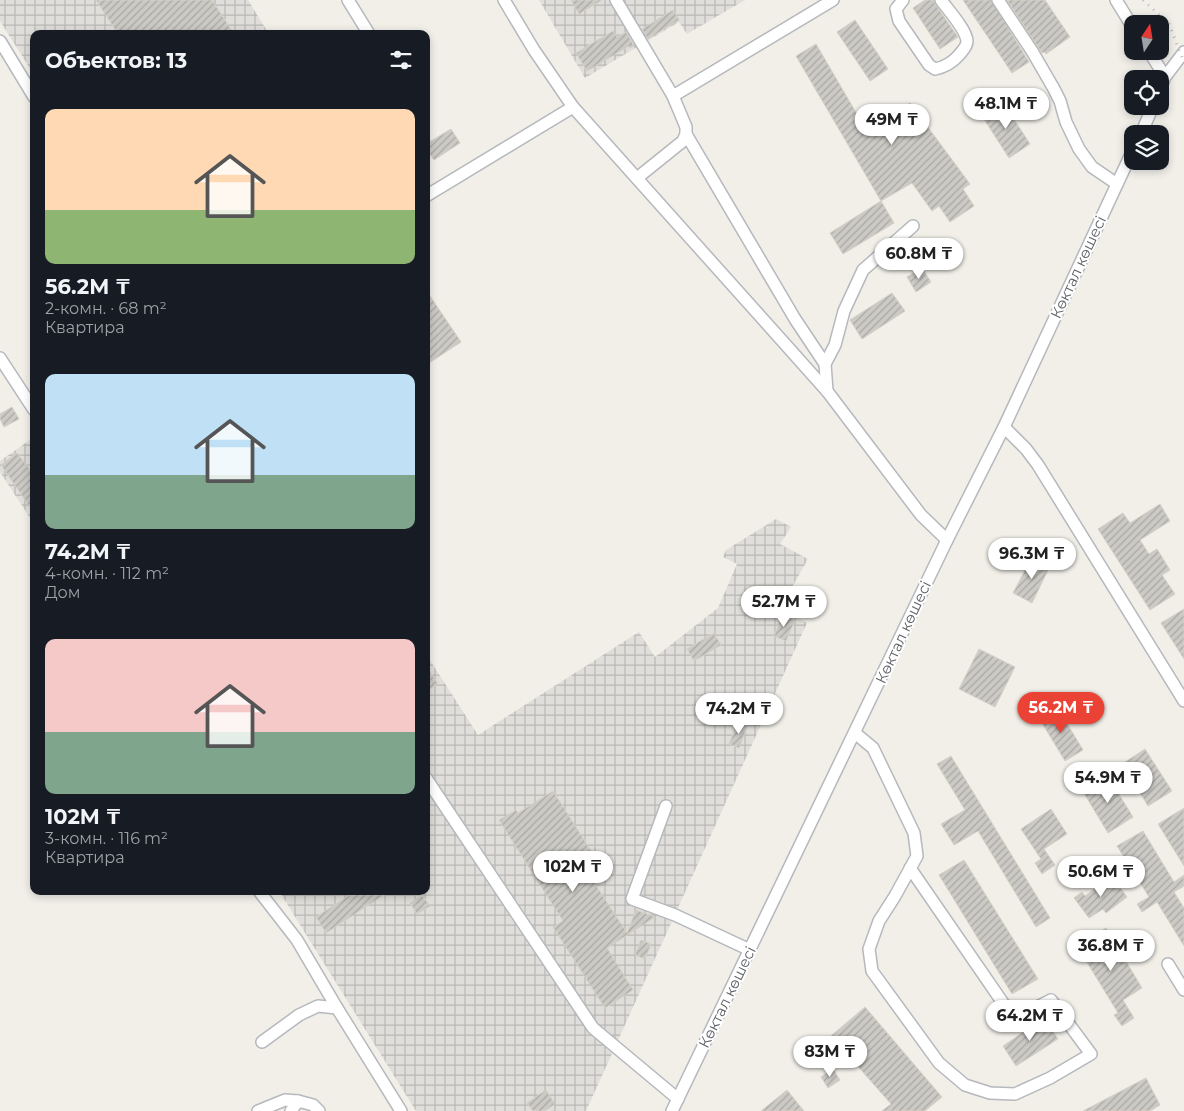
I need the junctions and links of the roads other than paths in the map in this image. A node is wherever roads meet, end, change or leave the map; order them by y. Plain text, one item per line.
1 (348, 0) edge
2 (504, 0) edge
3 (616, 0) edge
4 (833, 0) edge
5 (903, 0) edge
6 (941, 0) edge
7 (998, 0) edge
8 (1116, 0) edge
9 (1125, 15) edge
10 (367, 30) edge
11 (0, 41) edge
12 (1184, 52) edge
13 (1169, 72) edge
14 (30, 90) edge
15 (673, 96) junction
16 (573, 108) junction
17 (686, 134) junction
18 (1124, 169) edge
19 (637, 178) junction
20 (1117, 184) junction
21 (430, 194) edge
22 (913, 226) dead end
23 (0, 358) edge
24 (825, 364) junction
25 (827, 390) junction
26 (30, 404) edge
27 (1004, 427) junction
28 (947, 540) junction
29 (1184, 701) edge
30 (855, 733) junction
31 (430, 784) edge
32 (666, 806) dead end
33 (910, 868) junction
34 (262, 895) edge
35 (750, 950) junction
36 (1168, 964) dead end
37 (1184, 990) edge
38 (337, 1008) junction
39 (262, 1042) dead end
40 (678, 1099) junction
41 (294, 1106) edge
42 (258, 1111) edge
43 (319, 1111) edge
44 (401, 1111) edge
45 (672, 1111) edge

1 - 10 street
2 - 16 street
3 - 15 street
4 - 15 street
5 - 6 street
7 - 20 street
8 - 9 street
11 - 14 street
12 - 13 street
15 - 17 street
16 - 19 street
16 - 21 street
17 - 19 street
17 - 24 street
18 - 20 street, Көктал көшесі
19 - 25 street
20 - 27 street, Көктал көшесі
22 - 24 street
23 - 26 street
24 - 25 street
25 - 28 street
27 - 28 street, Көктал көшесі
27 - 29 street
28 - 30 street, Көктал көшесі
30 - 33 street
30 - 35 street, Көктал көшесі
31 - 40 street
32 - 35 street
33 - 33 street
34 - 38 street
35 - 40 street, Көктал көшесі
36 - 37 street
38 - 39 street
38 - 44 street
40 - 45 street, Көктал көшесі
41 - 42 street
41 - 43 street

